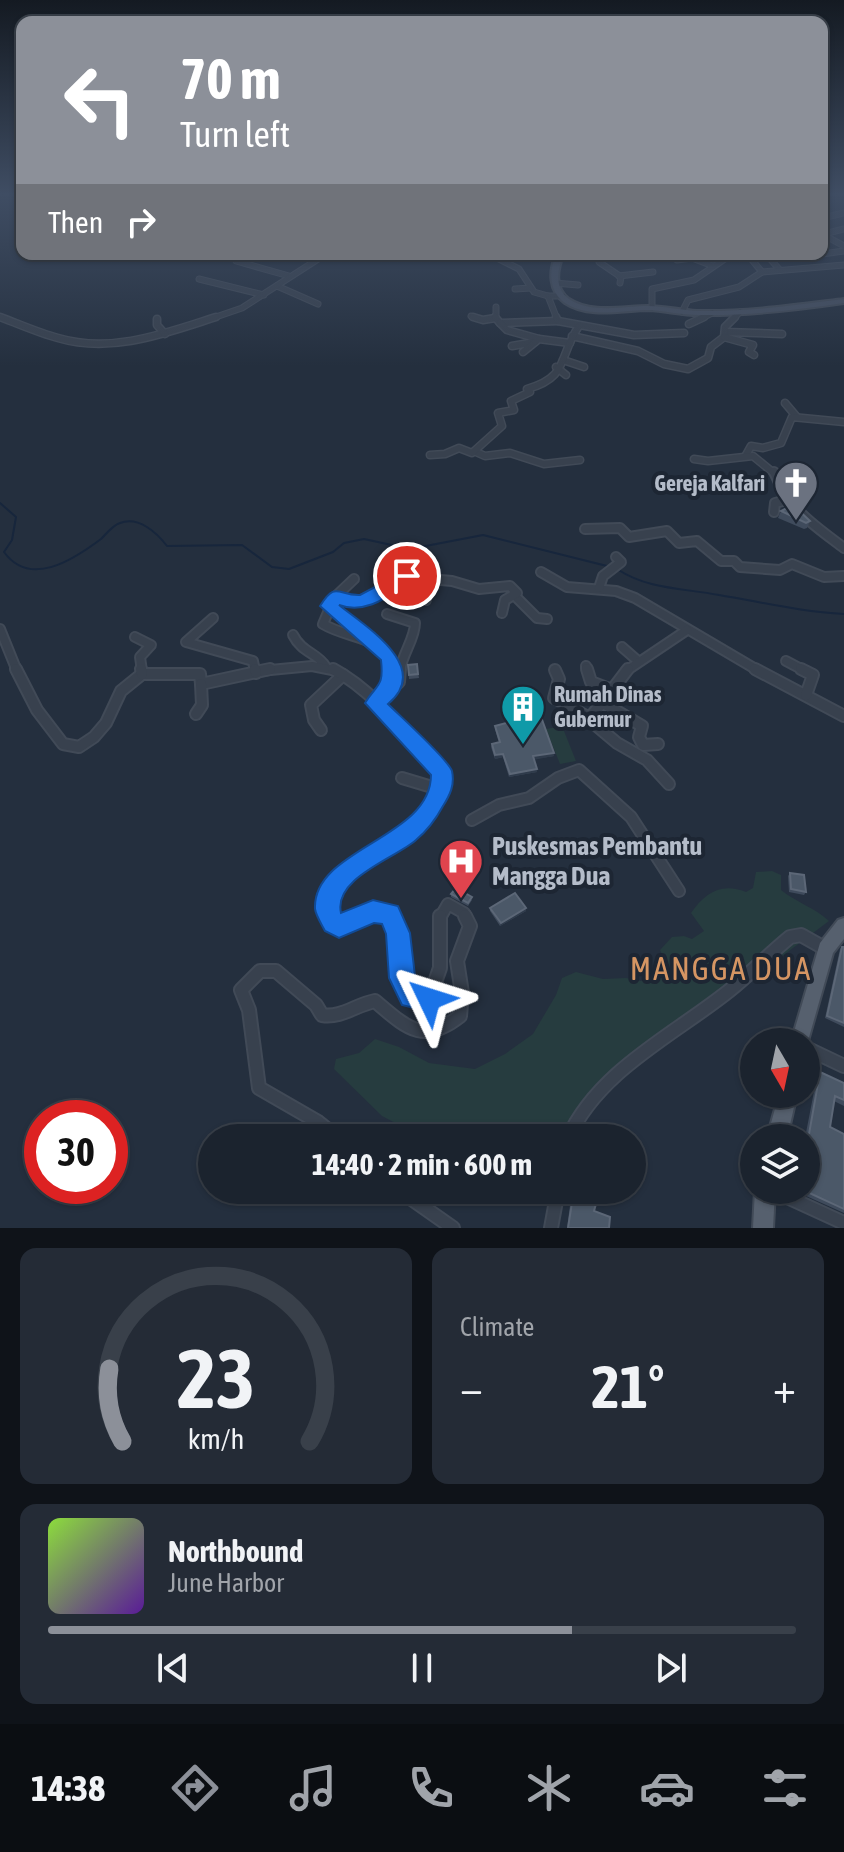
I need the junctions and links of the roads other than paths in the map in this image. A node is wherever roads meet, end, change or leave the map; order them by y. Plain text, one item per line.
1 (237, 260) edge
2 (316, 260) edge
3 (501, 260) edge
4 (557, 260) edge
5 (599, 260) edge
6 (697, 260) edge
7 (722, 260) edge
8 (752, 260) edge
9 (771, 260) edge
10 (844, 265) edge
11 (713, 266) junction
12 (780, 270) junction
13 (653, 272) dead end
14 (762, 272) junction
15 (289, 276) junction
16 (199, 279) dead end
17 (555, 283) junction
18 (578, 285) dead end
19 (277, 286) junction
20 (531, 288) junction
21 (515, 289) dead end
22 (264, 295) junction
23 (548, 296) junction
24 (563, 296) junction
25 (680, 296) dead end
26 (693, 299) junction
27 (844, 301) edge
28 (318, 304) dead end
29 (496, 307) dead end
30 (652, 308) junction
31 (682, 312) junction
32 (740, 312) junction
33 (712, 313) junction
34 (471, 316) dead end
35 (0, 317) edge
36 (157, 319) dead end
37 (498, 321) junction
38 (558, 321) junction
39 (689, 324) dead end
40 (579, 326) junction
41 (684, 333) dead end
42 (165, 334) junction
43 (724, 334) junction
44 (782, 334) dead end
45 (537, 340) junction
46 (571, 340) junction
47 (512, 346) dead end
48 (632, 348) junction
49 (523, 352) dead end
50 (754, 355) dead end
51 (623, 357) dead end
52 (563, 360) junction
53 (556, 367) junction
54 (584, 367) dead end
55 (566, 375) dead end
56 (785, 403) dead end
57 (796, 416) junction
58 (844, 422) edge
59 (476, 452) junction
60 (430, 455) dead end
61 (746, 455) junction
62 (694, 459) dead end
63 (580, 460) dead end
64 (787, 500) junction
65 (774, 512) dead end
66 (585, 529) dead end
67 (844, 548) edge
68 (614, 565) dead end
69 (541, 572) dead end
70 (844, 576) edge
71 (354, 579) dead end
72 (599, 588) junction
73 (514, 595) junction
74 (336, 596) junction
75 (368, 600) junction
76 (426, 600) dead end
77 (329, 606) junction
78 (502, 613) dead end
79 (387, 614) dead end
80 (213, 618) dead end
81 (547, 619) dead end
82 (0, 629) edge
83 (687, 630) junction
84 (293, 635) dead end
85 (135, 637) dead end
86 (364, 638) junction
87 (622, 647) dead end
88 (638, 661) junction
89 (786, 661) dead end
90 (586, 666) dead end
91 (326, 667) junction
92 (555, 670) dead end
93 (256, 673) junction
94 (142, 674) junction
95 (343, 675) junction
96 (201, 684) junction
97 (612, 690) junction
98 (386, 694) junction
99 (806, 695) junction
100 (375, 703) junction
101 (603, 703) junction
102 (196, 714) dead end
103 (844, 716) edge
104 (591, 718) junction
105 (321, 730) dead end
106 (658, 744) dead end
107 (402, 778) dead end
108 (669, 784) dead end
109 (442, 790) junction
110 (472, 820) dead end
111 (679, 891) dead end
112 (844, 926) edge
113 (826, 949) junction
114 (804, 1028) edge
115 (820, 1055) edge
116 (844, 1066) edge
117 (320, 1124) edge
118 (573, 1124) edge
119 (419, 1204) edge
120 (555, 1204) edge
121 (764, 1204) edge
122 (803, 1204) edge
123 (844, 1223) edge
124 (453, 1228) edge
125 (551, 1228) edge
126 (763, 1228) edge

1 - 15 street
2 - 15 street
3 - 20 street
4 - 17 street
5 - 13 street
6 - 11 street
7 - 11 street
8 - 14 street
9 - 12 street
10 - 12 street
11 - 30 street
12 - 14 street
14 - 26 street
15 - 19 street
16 - 22 street
17 - 18 street
17 - 24 street
19 - 22 street
19 - 28 street
20 - 21 street
20 - 23 street
22 - 42 street
23 - 24 street
23 - 38 street
24 - 30 street
25 - 26 street
26 - 31 street
27 - 32 street
29 - 37 street
30 - 31 street
31 - 33 street
32 - 33 street
32 - 43 street
33 - 39 street
34 - 37 street
35 - 42 street
36 - 42 street
37 - 38 street
37 - 45 street
38 - 40 street
40 - 41 street
40 - 46 street
43 - 44 street
43 - 48 street
43 - 50 street
45 - 46 street
45 - 47 street
45 - 49 street
46 - 48 street
46 - 52 street
48 - 51 street
52 - 53 street
52 - 54 street
53 - 55 street
53 - 59 street
56 - 57 street
57 - 58 street
57 - 61 street
59 - 60 street
59 - 63 street
61 - 62 street
61 - 64 street
64 - 65 street
64 - 67 street
66 - 70 street
68 - 72 street
69 - 72 street
71 - 74 street
72 - 83 street
73 - 75 street
73 - 78 street
73 - 81 street
74 - 75 street
74 - 77 street
75 - 76 street
77 - 86 street
77 - 86 street
79 - 98 street
80 - 93 street
82 - 94 street
83 - 88 street
83 - 99 street
84 - 91 street
85 - 94 street
86 - 98 street
87 - 88 street
88 - 97 street
89 - 99 street
90 - 97 street
91 - 93 street
91 - 95 street
92 - 104 street
93 - 96 street
94 - 96 street
95 - 100 street
95 - 105 street
96 - 102 street
97 - 101 street
98 - 100 street
99 - 103 street
100 - 109 street
101 - 104 street
101 - 106 street
104 - 108 street
107 - 109 street
109 - 117 street
110 - 111 street
112 - 113 main road
113 - 114 main road
113 - 118 street
115 - 116 street
119 - 124 street
120 - 125 street
121 - 126 main road
122 - 123 street

